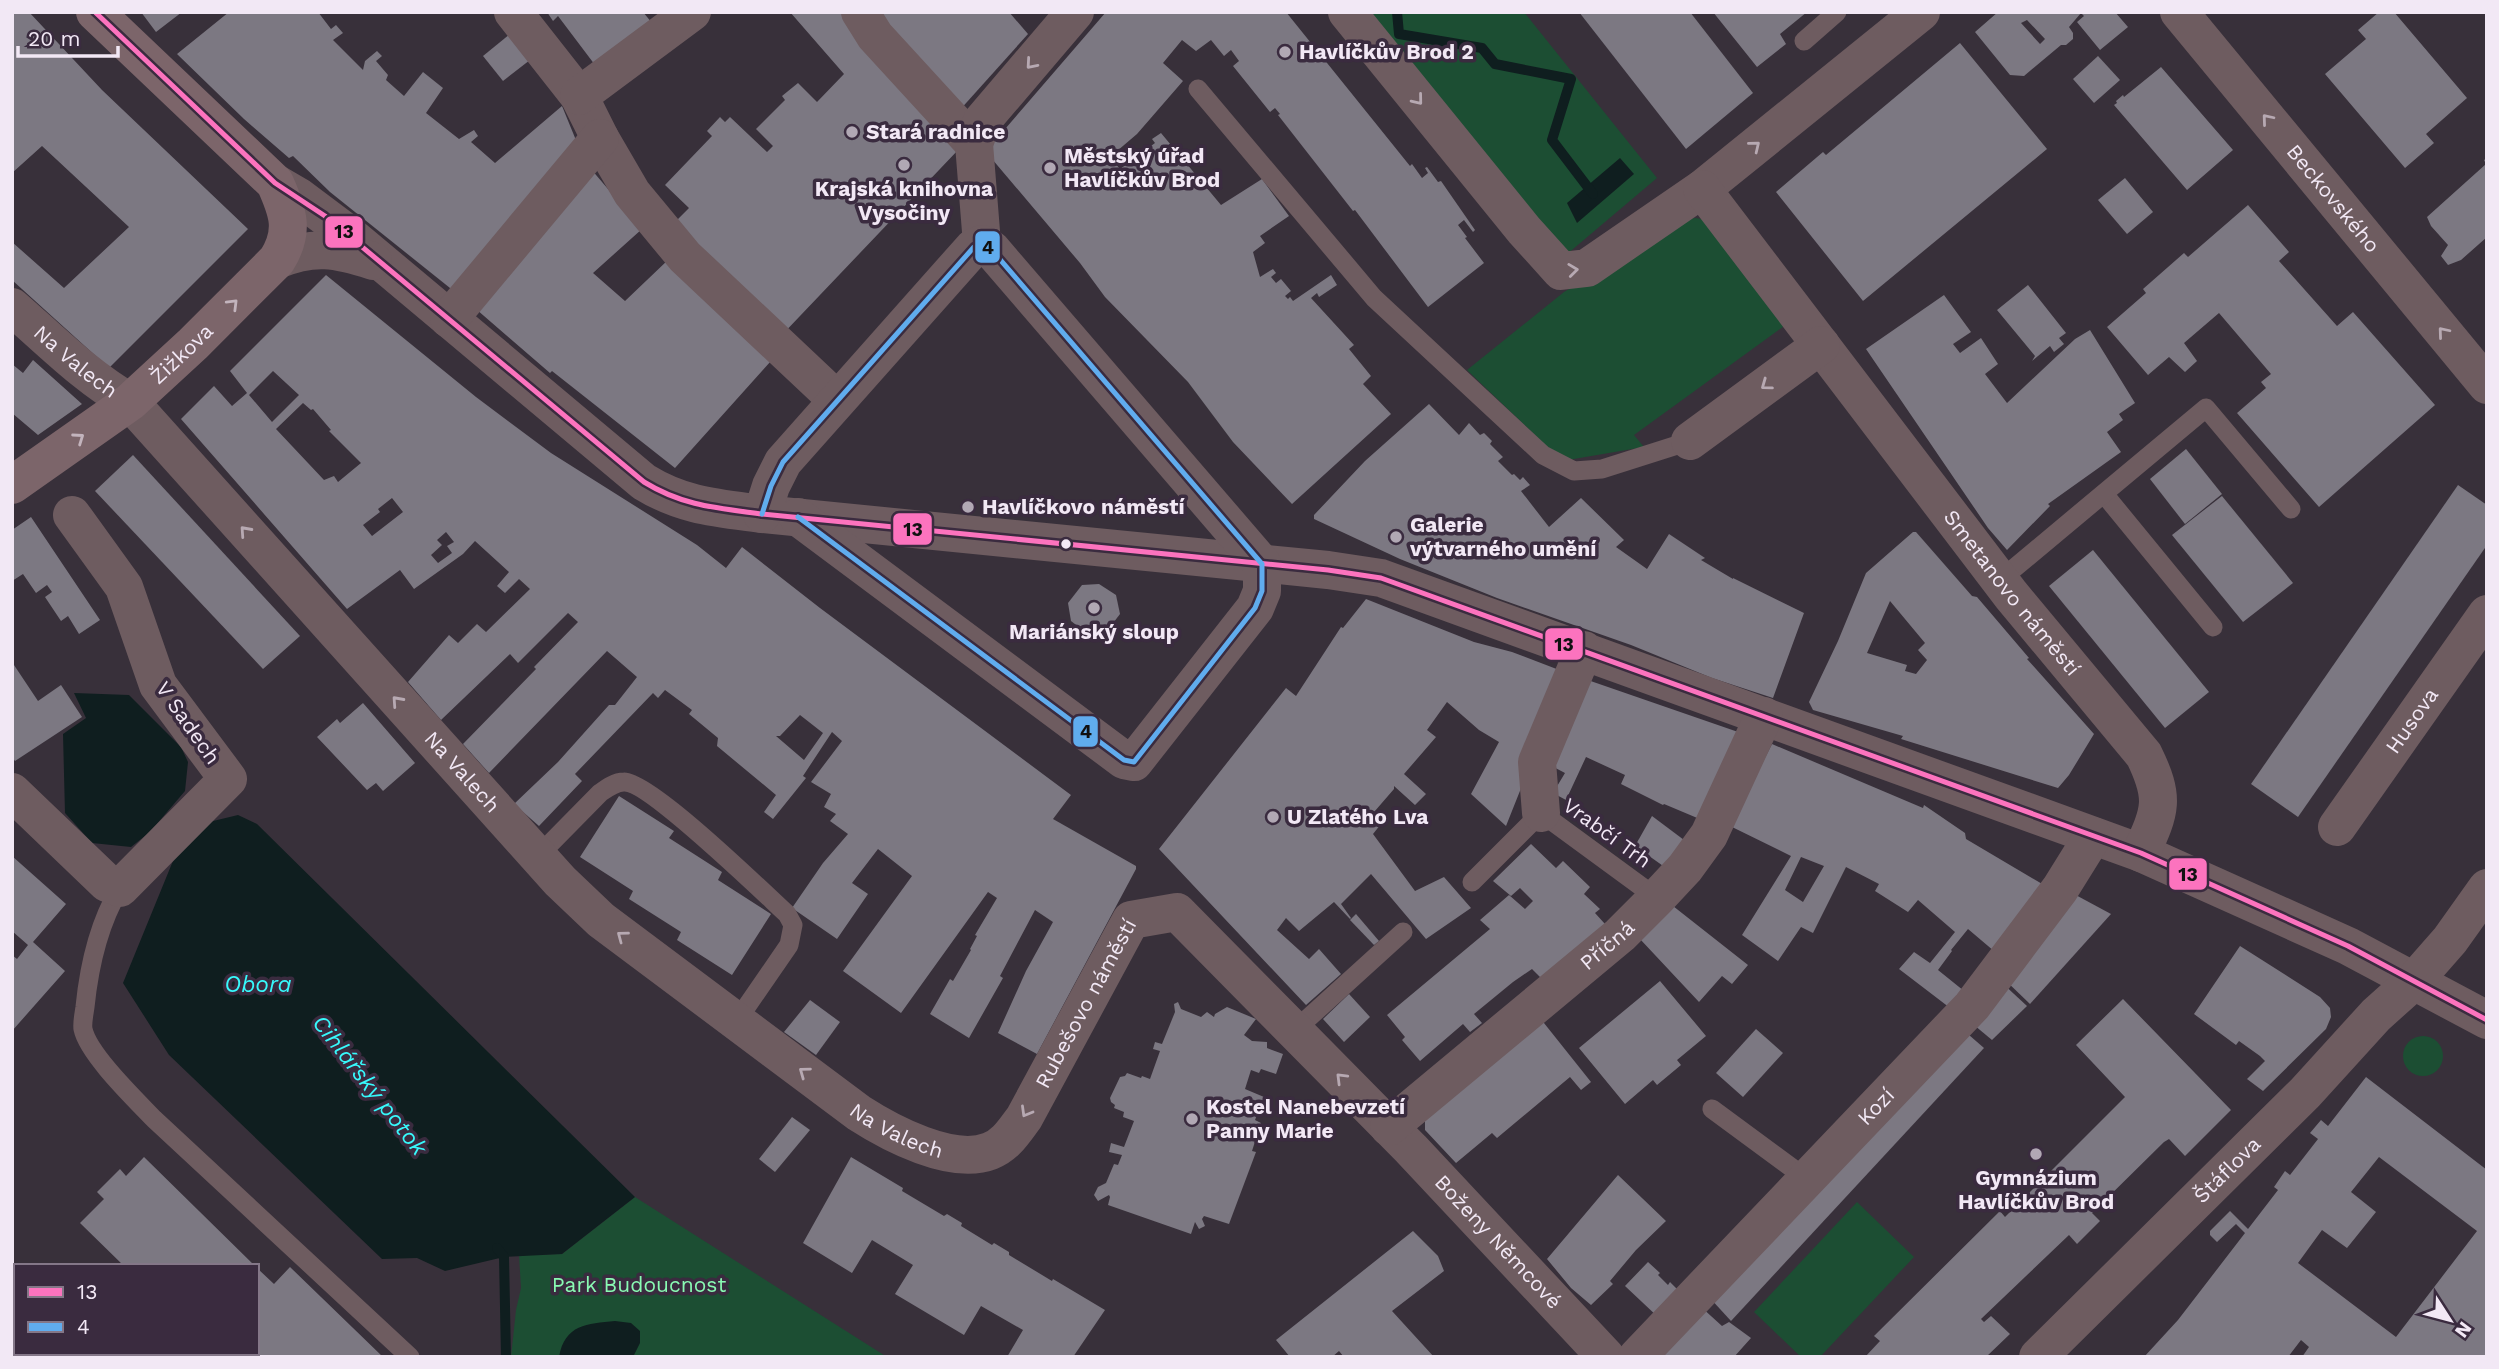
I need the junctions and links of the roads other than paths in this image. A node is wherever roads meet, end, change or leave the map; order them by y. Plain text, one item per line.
1 (94, 12) edge
2 (513, 12) edge
3 (692, 12) edge
4 (860, 12) edge
5 (1075, 12) edge
6 (1347, 12) edge
7 (1837, 12) edge
8 (1921, 12) edge
9 (2179, 12) edge
10 (1804, 41) dead end
11 (1198, 89) dead end
12 (579, 96) junction
13 (600, 138) junction
14 (975, 144) junction
15 (275, 183) junction
16 (1702, 189) junction
17 (982, 244) junction
18 (277, 260) junction
19 (385, 265) junction
20 (12, 307) edge
21 (449, 319) junction
22 (1821, 345) junction
23 (2487, 385) edge
24 (837, 400) junction
25 (130, 402) junction
26 (1690, 441) joint
27 (12, 485) edge
28 (2104, 494) junction
29 (2291, 509) dead end
30 (72, 515) dead end
31 (780, 516) junction
32 (1262, 564) junction
33 (2000, 580) junction
34 (2487, 614) edge
35 (2213, 627) dead end
36 (1584, 650) junction
37 (1764, 716) junction
38 (12, 792) edge
39 (1541, 813) junction
40 (2337, 827) dead end
41 (2093, 836) junction
42 (2141, 853) junction
43 (537, 857) junction
44 (1472, 882) dead end
45 (120, 888) junction
46 (2487, 888) edge
47 (1657, 898) junction
48 (1403, 932) dead end
49 (2414, 981) junction
50 (2487, 1020) edge
51 (736, 1022) junction
52 (1294, 1031) junction
53 (1712, 1109) dead end
54 (1389, 1127) junction
55 (976, 1155) joint
56 (1807, 1179) junction
57 (410, 1357) edge
58 (1606, 1357) edge
59 (1637, 1357) edge
60 (2038, 1357) edge

1 - 15 main road
2 - 12 street
3 - 12 street
4 - 14 street
5 -> 14 street
6 -> 16 street
7 - 10 lane
16 -> 8 street
23 -> 9 street, Beckovského
11 - 26 lane
12 - 13 street
13 - 21 street
13 - 24 street
14 - 17 street
15 - 18 main road, Žižkova
15 - 19 street
16 - 22 street, Smetanovo náměstí
17 - 24 street
17 - 32 street
18 - 19 street
25 -> 18 main road, Žižkova
19 - 21 street
20 - 25 street, Na Valech
21 - 31 street
22 -> 26 street
22 - 33 street, Smetanovo náměstí
24 - 31 street
27 -> 25 main road, Žižkova
43 -> 25 street, Na Valech
28 - 29 lane
28 - 33 lane
28 - 35 lane
30 - 45 street, V Sadech
31 - 32 street
31 - 32 street
32 - 36 street
33 - 42 street, Smetanovo náměstí
34 - 40 street, Husova
36 - 37 street
36 - 39 street
37 - 41 street
37 - 47 street, Příčná
38 - 45 street
39 - 44 lane, Vrabčí Trh
39 - 47 lane, Vrabčí Trh
41 - 42 street
41 - 56 street, Kozí
42 - 49 street
51 -> 43 street, Na Valech
43 - 51 lane
45 - 57 lane
46 - 49 street
47 - 54 street, Příčná
48 - 52 lane
49 - 50 street
49 - 60 street, Štáflova
55 -> 51 street, Na Valech
54 -> 52 street, Rubešovo náměstí
52 -> 55 street, Rubešovo náměstí
53 - 56 lane
54 - 58 street, Boženy Němcové
56 - 59 street, Kozí

